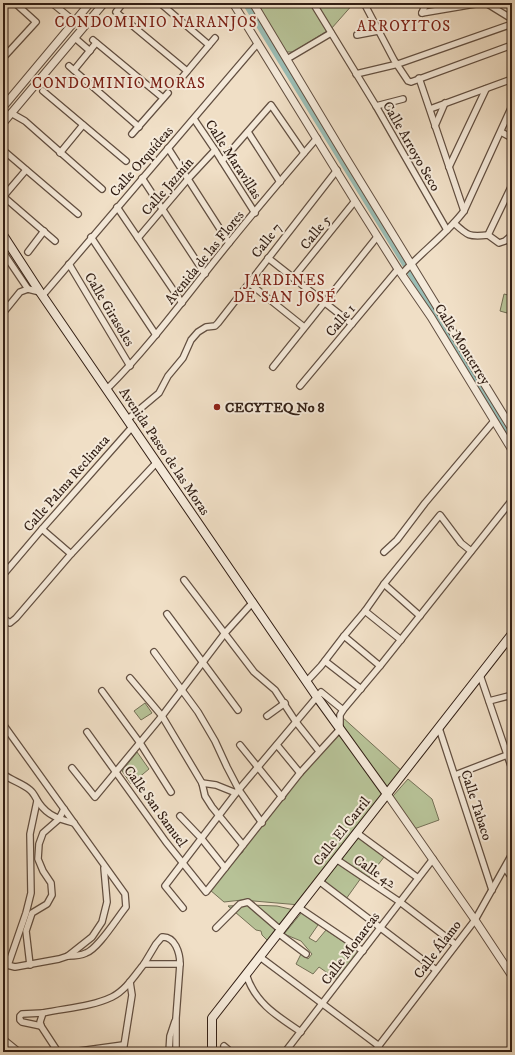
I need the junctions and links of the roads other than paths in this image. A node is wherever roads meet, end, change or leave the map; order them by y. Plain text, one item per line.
1 (15, 3) edge
2 (52, 3) edge
3 (90, 3) edge
4 (104, 3) edge
5 (123, 3) edge
6 (160, 3) edge
7 (233, 3) edge
8 (253, 3) edge
9 (313, 3) edge
10 (364, 3) edge
11 (426, 3) edge
12 (481, 3) edge
13 (486, 3) edge
14 (456, 5) edge
15 (512, 19) edge
16 (74, 21) junction
17 (512, 24) edge
18 (378, 31) junction
19 (331, 33) junction
20 (357, 35) dead end
21 (75, 38) junction
22 (215, 38) dead end
23 (258, 43) junction
24 (512, 44) edge
25 (209, 45) junction
26 (90, 51) junction
27 (3, 58) edge
28 (287, 59) junction
29 (398, 64) junction
30 (187, 71) junction
31 (356, 74) junction
32 (419, 78) junction
33 (512, 79) edge
34 (179, 80) dead end
35 (486, 89) junction
36 (43, 91) dead end
37 (168, 93) dead end
38 (11, 97) junction
39 (163, 98) junction
40 (403, 99) dead end
41 (445, 103) junction
42 (3, 106) edge
43 (376, 106) junction
44 (512, 106) edge
45 (15, 108) junction
46 (430, 109) junction
47 (194, 119) junction
48 (3, 123) edge
49 (83, 125) junction
50 (436, 126) junction
51 (139, 127) junction
52 (248, 132) junction
53 (501, 132) junction
54 (132, 134) dead end
55 (317, 138) junction
56 (512, 138) edge
57 (168, 148) junction
58 (3, 150) edge
59 (216, 150) junction
60 (60, 153) junction
61 (304, 154) junction
62 (126, 161) dead end
63 (222, 161) junction
64 (449, 168) junction
65 (26, 170) junction
66 (337, 170) junction
67 (142, 178) junction
68 (188, 179) junction
69 (280, 182) junction
70 (512, 185) edge
71 (102, 189) dead end
72 (3, 197) edge
73 (355, 201) junction
74 (117, 207) junction
75 (162, 209) junction
76 (464, 211) junction
77 (255, 213) junction
78 (78, 214) dead end
79 (454, 223) junction
80 (447, 230) junction
81 (44, 231) junction
82 (3, 235) edge
83 (488, 235) junction
84 (512, 235) edge
85 (91, 237) junction
86 (377, 237) junction
87 (138, 238) junction
88 (55, 241) dead end
89 (229, 243) junction
90 (28, 252) dead end
91 (4, 255) edge
92 (268, 258) junction
93 (69, 264) junction
94 (410, 264) junction
95 (401, 272) junction
96 (205, 274) junction
97 (293, 278) junction
98 (249, 283) junction
99 (28, 289) junction
100 (42, 293) junction
101 (323, 302) junction
102 (182, 303) junction
103 (3, 313) edge
104 (352, 324) junction
105 (304, 328) junction
106 (156, 335) junction
107 (130, 366) junction
108 (273, 367) dead end
109 (300, 386) dead end
110 (107, 389) junction
111 (128, 419) junction
112 (494, 421) junction
113 (133, 426) junction
114 (512, 429) edge
115 (512, 450) edge
116 (157, 462) junction
117 (512, 500) edge
118 (42, 529) junction
119 (471, 551) junction
120 (384, 552) dead end
121 (71, 554) junction
122 (3, 575) edge
123 (184, 580) dead end
124 (384, 584) junction
125 (253, 602) junction
126 (365, 611) junction
127 (168, 614) dead end
128 (420, 616) junction
129 (3, 618) edge
130 (225, 633) junction
131 (512, 634) edge
132 (344, 636) junction
133 (401, 640) junction
134 (154, 652) dead end
135 (325, 661) junction
136 (204, 662) junction
137 (380, 666) junction
138 (480, 675) junction
139 (130, 678) dead end
140 (307, 681) junction
141 (361, 689) junction
142 (182, 690) junction
143 (102, 691) dead end
144 (512, 694) edge
145 (317, 697) junction
146 (489, 701) junction
147 (285, 704) junction
148 (238, 710) dead end
149 (343, 710) junction
150 (162, 716) junction
151 (267, 716) dead end
152 (296, 722) junction
153 (4, 727) edge
154 (439, 728) junction
155 (340, 729) junction
156 (87, 732) dead end
157 (140, 743) junction
158 (278, 744) junction
159 (240, 745) dead end
160 (319, 751) junction
161 (507, 755) junction
162 (72, 768) dead end
163 (257, 768) junction
164 (512, 770) edge
165 (117, 772) junction
166 (300, 773) junction
167 (3, 774) edge
168 (455, 775) junction
169 (202, 783) junction
170 (237, 791) junction
171 (171, 792) dead end
172 (387, 794) junction
173 (282, 797) junction
174 (37, 801) junction
175 (64, 809) junction
176 (180, 816) dead end
177 (219, 817) junction
178 (59, 819) junction
179 (262, 823) junction
180 (74, 824) junction
181 (357, 833) junction
182 (201, 838) junction
183 (243, 845) junction
184 (512, 854) edge
185 (336, 859) junction
186 (433, 859) junction
187 (182, 863) junction
188 (104, 866) junction
189 (225, 868) junction
190 (504, 868) junction
191 (418, 878) junction
192 (512, 878) edge
193 (319, 881) junction
194 (118, 884) junction
195 (107, 889) junction
196 (492, 890) junction
197 (400, 902) junction
198 (298, 907) junction
199 (183, 908) dead end
200 (475, 920) junction
201 (102, 922) junction
202 (111, 926) junction
203 (216, 928) dead end
204 (380, 928) junction
205 (280, 931) junction
206 (455, 944) junction
207 (362, 951) junction
208 (306, 954) dead end
209 (68, 956) junction
210 (260, 957) junction
211 (144, 964) junction
212 (180, 964) junction
213 (5, 965) edge
214 (30, 965) junction
215 (436, 970) junction
216 (246, 974) junction
217 (512, 976) edge
218 (130, 982) junction
219 (322, 1004) junction
220 (43, 1013) junction
221 (176, 1018) junction
222 (41, 1026) junction
223 (301, 1032) junction
224 (3, 1039) edge
225 (123, 1045) junction
226 (224, 1046) dead end
227 (379, 1046) junction
228 (19, 1052) edge
229 (58, 1052) edge
230 (72, 1052) edge
231 (123, 1052) edge
232 (169, 1052) edge
233 (176, 1052) edge
234 (212, 1052) edge
235 (231, 1052) edge
236 (286, 1052) edge
237 (374, 1052) edge

1 - 27 street
2 - 16 street
3 - 16 street
4 - 21 street
5 - 30 street
6 - 25 street
7 - 23 street, Calle Monterrey
8 - 28 street, Calle Monterrey
9 - 19 street, Calle Arroyo Seco
10 - 18 street
11 - 14 street
12 - 14 street
13 - 15 street
16 - 38 street
17 - 29 street
18 - 20 street
18 - 29 street
19 - 28 street
19 - 31 street, Calle Arroyo Seco
21 - 26 street
21 - 45 street
22 - 25 street
23 - 47 street, Calle Orquídeas
23 - 55 street, Calle Monterrey
24 - 32 street
25 - 30 street
26 - 39 street
26 - 51 street
28 - 94 street, Calle Monterrey
29 - 31 street
29 - 32 street
30 - 34 street
31 - 43 street, Calle Arroyo Seco
32 - 46 street
33 - 35 street
35 - 41 street
35 - 64 street
36 - 49 street
37 - 39 street
38 - 42 street
38 - 45 street
39 - 51 street
40 - 43 street
41 - 46 street
41 - 50 street
43 - 80 street, Calle Arroyo Seco
44 - 53 street, Calle 1
45 - 48 street
45 - 60 street
46 - 50 street
47 - 57 street, Calle Orquídeas
47 - 59 street, Calle Maravillas
49 - 60 street
49 - 62 street
50 - 64 street
51 - 54 street
52 - 61 street
52 - 63 street
52 - 69 street
53 - 56 street
53 - 76 street, Calle 1
55 - 61 street, Avenida de las Flores
55 - 66 street, Calle Monterrey
57 - 67 street, Calle Orquídeas
57 - 68 street
58 - 65 street
59 - 63 street, Calle Maravillas
59 - 68 street, Calle Jazmín
60 - 71 street
61 - 69 street, Avenida de las Flores
63 - 77 street, Calle Maravillas
64 - 76 street
65 - 72 street
65 - 78 street
66 - 73 street, Calle Monterrey
66 - 92 street, Calle 7
67 - 74 street, Calle Orquídeas
67 - 75 street
68 - 75 street, Calle Jazmín
68 - 89 street
69 - 77 street, Avenida de las Flores
70 - 83 street
72 - 81 street
73 - 86 street, Calle Monterrey
73 - 97 street, Calle 5
74 - 85 street, Calle Orquídeas
74 - 87 street
75 - 87 street, Calle Jazmín
75 - 96 street
76 - 79 street, Calle 1
77 - 89 street, Avenida de las Flores
79 - 80 street, Calle 1
79 - 83 street
80 - 94 street, Calle 1
81 - 88 street
81 - 90 street
82 - 100 main road, Avenida Paseo de las Moras
83 - 84 street
85 - 93 street, Calle Orquídeas
85 - 106 street
86 - 95 street, Calle Monterrey
86 - 101 street
87 - 102 street
89 - 96 street, Avenida de las Flores
91 - 99 street
92 - 97 street
92 - 98 street, Calle 7
93 - 100 street, Calle Orquídeas
93 - 107 street, Calle Girasoles
94 - 95 street, Calle 1
94 - 114 street, Calle Monterrey
95 - 104 street, Calle 1
95 - 112 street, Calle Monterrey
96 - 102 street, Avenida de las Flores
97 - 101 street
98 - 105 street
98 - 111 street, Calle 7
99 - 100 street
99 - 103 street
100 - 110 main road, Avenida Paseo de las Moras
101 - 104 street
101 - 105 street
102 - 106 street, Avenida de las Flores
104 - 109 street, Calle 1
105 - 108 street
106 - 107 street, Avenida de las Flores
107 - 110 street, Avenida de las Flores
110 - 111 main road, Avenida Paseo de las Moras
111 - 113 main road, Avenida Paseo de las Moras
112 - 115 street, Calle Monterrey
112 - 120 street
113 - 116 main road, Avenida Paseo de las Moras
113 - 118 street, Calle Palma Reclinata
116 - 121 street
116 - 125 main road, Avenida Paseo de las Moras
117 - 119 street
118 - 121 street
118 - 122 street, Calle Palma Reclinata
119 - 124 street
119 - 128 street
121 - 129 street
123 - 130 street
124 - 126 street
124 - 128 street
125 - 130 street
125 - 140 main road, Avenida Paseo de las Moras
126 - 132 street
126 - 133 street
127 - 136 street
128 - 133 street
130 - 136 street
130 - 147 street
131 - 138 main road, Calle El Carril
132 - 135 street
132 - 137 street
133 - 137 street
134 - 142 street
135 - 140 street
135 - 141 street
136 - 142 street
136 - 148 street
137 - 141 street
138 - 146 street
138 - 154 main road, Calle El Carril
139 - 150 street
140 - 145 main road, Avenida Paseo de las Moras
141 - 149 street
142 - 150 street
142 - 170 street
143 - 157 street
144 - 146 street
145 - 149 street
145 - 152 street
145 - 155 main road, Avenida Paseo de las Moras
146 - 161 street
147 - 151 street
147 - 152 street
149 - 155 street
150 - 157 street
150 - 169 street
152 - 158 street
152 - 160 street
153 - 175 street
154 - 168 street, Calle Tabaco
154 - 172 main road, Calle El Carril
155 - 160 street
155 - 172 main road, Avenida Paseo de las Moras
156 - 165 street, Calle San Samuel
157 - 165 street
157 - 171 street
158 - 163 street
158 - 166 street
159 - 163 street
160 - 166 street
161 - 164 street
161 - 168 street
162 - 165 street
163 - 170 street
163 - 173 street
165 - 187 street, Calle San Samuel
166 - 173 street
167 - 174 street
168 - 196 street, Calle Tabaco
169 - 170 street
169 - 177 street
170 - 177 street
170 - 179 street
172 - 181 main road, Calle El Carril
172 - 186 street
173 - 179 street
174 - 178 street
174 - 213 street
175 - 178 street
175 - 180 street
176 - 182 street
177 - 182 street
177 - 183 street
178 - 180 street
178 - 214 street
179 - 183 street
180 - 188 street
181 - 185 main road, Calle El Carril
181 - 191 street, Calle 42
182 - 187 street
182 - 189 street
183 - 189 street
184 - 190 street, Calle Álamo
185 - 193 main road, Calle El Carril
185 - 197 street, Calle 42
186 - 191 street, Calle Monarcas
186 - 200 street
187 - 189 street, Calle San Samuel
187 - 199 street
188 - 194 street
188 - 195 street
190 - 192 street
190 - 196 street, Calle Álamo
191 - 197 street, Calle Monarcas
193 - 198 main road, Calle El Carril
193 - 204 street
194 - 195 street
194 - 202 street
195 - 201 street
196 - 200 street, Calle Álamo
197 - 204 street, Calle Monarcas
197 - 206 street, Calle 42
198 - 205 main road, Calle El Carril
198 - 207 street
200 - 206 street, Calle Álamo
200 - 217 street
201 - 202 street
201 - 209 street
202 - 209 street
203 - 205 street
204 - 207 street, Calle Monarcas
204 - 215 street
205 - 208 street
205 - 210 main road, Calle El Carril
206 - 215 street, Calle Álamo
207 - 219 street, Calle Monarcas
209 - 214 street
210 - 216 main road, Calle El Carril
210 - 219 street
211 - 212 street
211 - 212 street
211 - 218 street
212 - 221 street
213 - 214 street
215 - 227 street, Calle Álamo
216 - 223 street
216 - 234 main road, Calle El Carril
218 - 220 street
218 - 225 street
219 - 223 street, Calle Monarcas
219 - 227 street
220 - 222 street
220 - 222 street
221 - 232 street
221 - 233 street
222 - 229 street
223 - 236 street, Calle Monarcas
224 - 228 street
225 - 230 street
225 - 231 street
226 - 235 street
227 - 237 street, Calle Álamo

